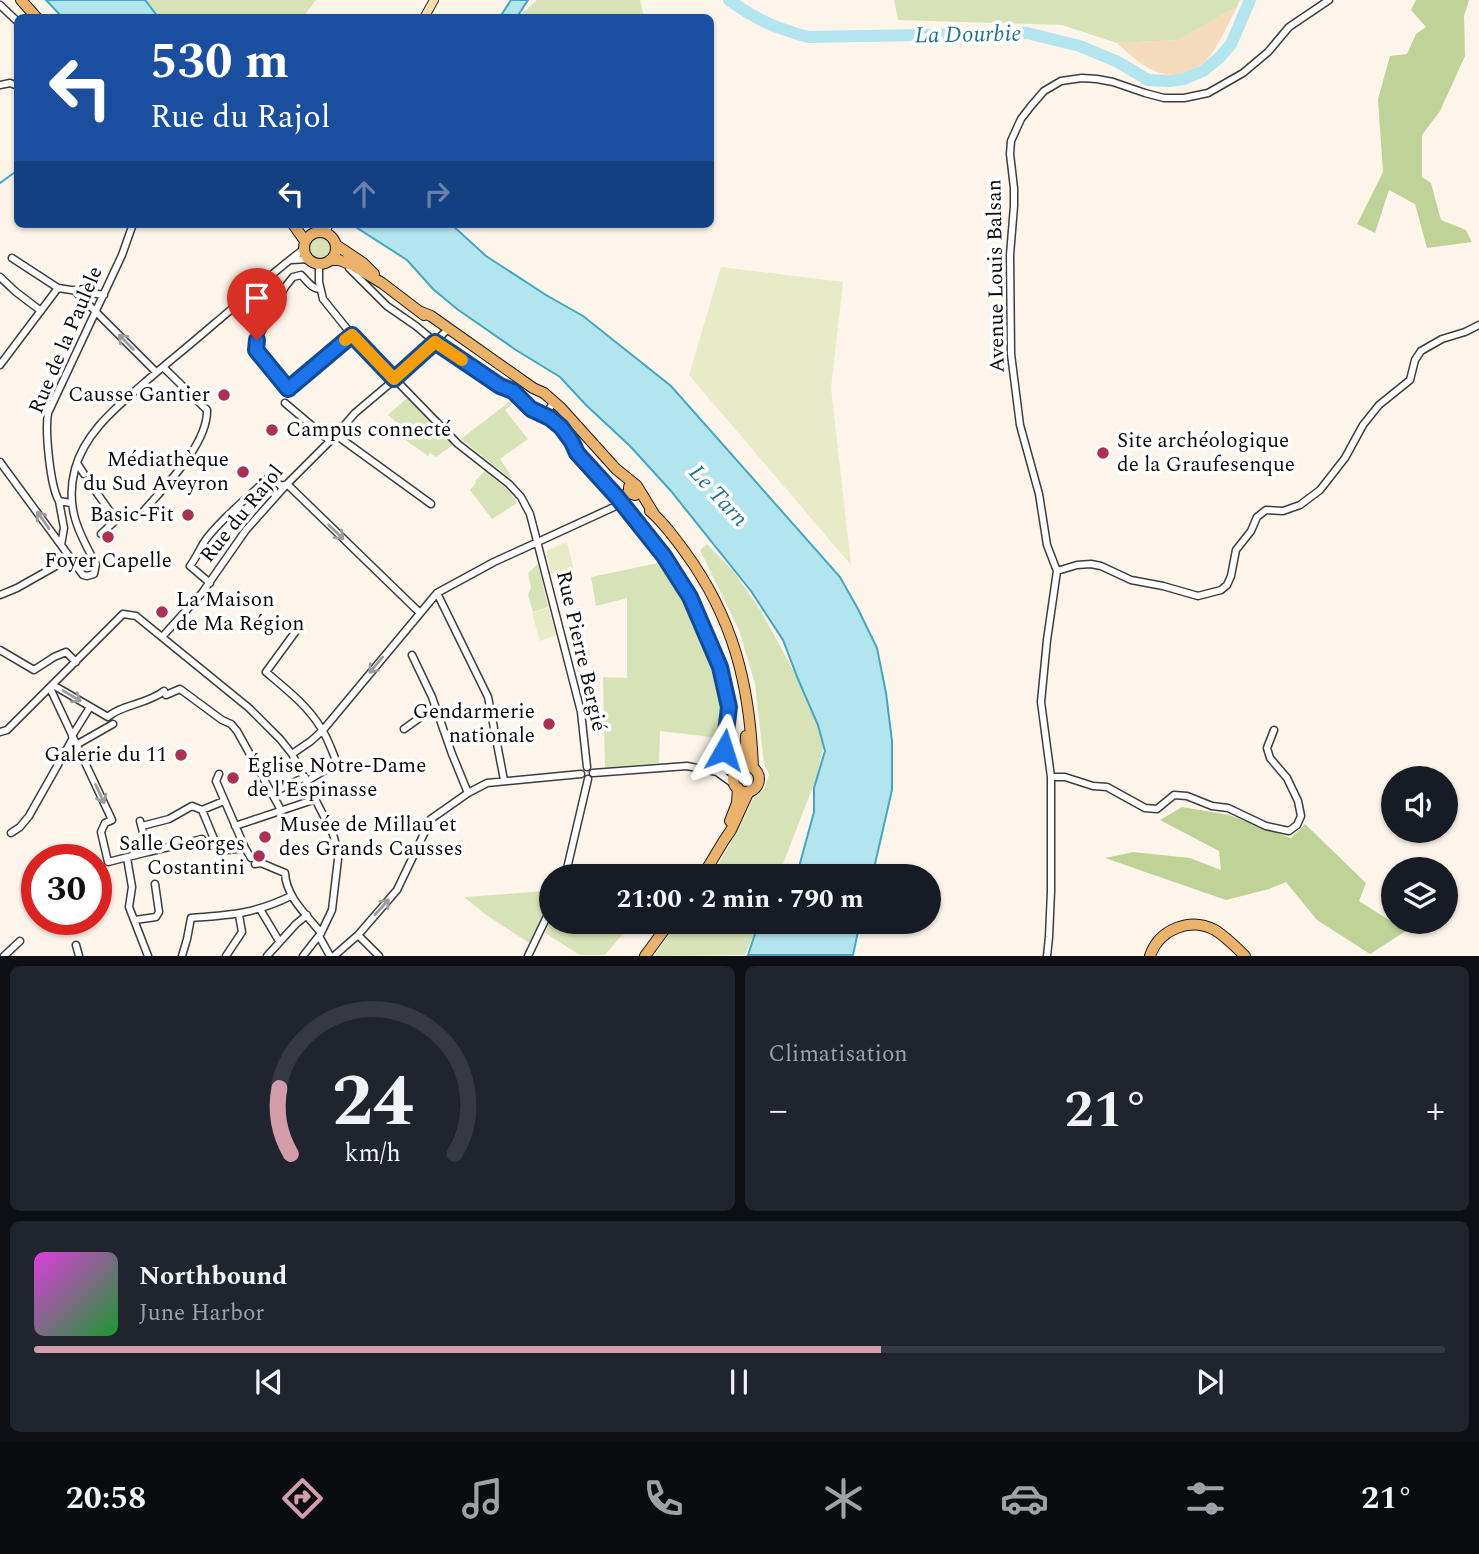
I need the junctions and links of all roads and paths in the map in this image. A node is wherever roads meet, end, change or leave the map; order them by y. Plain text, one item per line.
1 (21, 0) edge
2 (1329, 0) edge
3 (0, 5) edge
4 (33, 14) edge
5 (14, 18) edge
6 (132, 228) edge
7 (295, 228) edge
8 (323, 229) edge
9 (304, 245) junction
10 (336, 245) junction
11 (12, 258) dead end
12 (291, 260) junction
13 (330, 260) junction
14 (314, 262) junction
15 (348, 268) dead end
16 (0, 276) edge
17 (382, 283) junction
18 (58, 288) junction
19 (320, 289) junction
20 (74, 290) junction
21 (104, 295) junction
22 (41, 311) junction
23 (96, 312) junction
24 (421, 312) junction
25 (1479, 325) edge
26 (446, 331) junction
27 (352, 335) junction
28 (435, 342) junction
29 (480, 351) junction
30 (0, 365) edge
31 (163, 367) junction
32 (156, 372) junction
33 (394, 379) junction
34 (533, 388) junction
35 (285, 402) dead end
36 (551, 406) junction
37 (545, 416) junction
38 (568, 418) junction
39 (336, 435) junction
40 (330, 440) junction
41 (0, 461) edge
42 (77, 463) junction
43 (84, 474) tunnel mouth
44 (287, 484) junction
45 (92, 485) tunnel mouth
46 (633, 491) junction
47 (59, 501) junction
48 (620, 501) junction
49 (71, 503) junction
50 (431, 503) dead end
51 (141, 514) dead end
52 (101, 534) dead end
53 (538, 542) junction
54 (61, 545) junction
55 (70, 558) junction
56 (1057, 571) junction
57 (210, 583) junction
58 (437, 593) junction
59 (0, 596) edge
60 (419, 613) junction
61 (296, 631) dead end
62 (162, 637) junction
63 (0, 650) edge
64 (412, 655) dead end
65 (76, 662) junction
66 (51, 686) junction
67 (90, 707) junction
68 (435, 707) junction
69 (748, 718) junction
70 (113, 724) dead end
71 (404, 729) dead end
72 (2, 730) edge
73 (323, 730) junction
74 (1274, 730) dead end
75 (74, 740) junction
76 (292, 754) junction
77 (719, 761) dead end
78 (753, 768) junction
79 (739, 769) junction
80 (717, 772) junction
81 (590, 773) junction
82 (219, 774) dead end
83 (1051, 777) junction
84 (306, 779) junction
85 (504, 780) junction
86 (736, 787) junction
87 (749, 792) junction
88 (272, 793) junction
89 (468, 793) junction
90 (316, 799) junction
91 (224, 801) junction
92 (202, 810) junction
93 (281, 810) junction
94 (235, 826) junction
95 (11, 833) dead end
96 (202, 839) dead end
97 (723, 842) junction
98 (245, 848) junction
99 (150, 852) junction
100 (127, 858) junction
101 (568, 864) edge
102 (710, 864) edge
103 (155, 884) dead end
104 (291, 896) junction
105 (260, 909) junction
106 (239, 915) junction
107 (307, 915) junction
108 (135, 920) junction
109 (539, 933) edge
110 (661, 934) edge
111 (320, 935) junction
112 (358, 935) junction
113 (20, 941) dead end
114 (279, 941) junction
115 (76, 945) dead end
116 (4, 956) edge
117 (79, 956) edge
118 (148, 956) edge
119 (181, 956) edge
120 (226, 956) edge
121 (267, 956) edge
122 (303, 956) edge
123 (332, 956) edge
124 (379, 956) edge
125 (528, 956) edge
126 (645, 956) edge
127 (1046, 956) edge
128 (1150, 956) edge
129 (1245, 956) edge

1 - 4 main road
2 - 56 street, Avenue Louis Balsan
3 - 5 street
6 - 21 street, Rue de la Paulèle
7 - 9 main road
8 - 9 main road
8 - 10 main road
9 - 12 street
9 - 14 main road
10 - 13 main road
10 - 17 main road
11 - 18 street
12 - 14 street
12 - 31 street
13 - 14 main road
13 - 17 main road
14 - 19 street
15 - 28 street
16 - 22 street
17 - 24 main road
18 - 20 street
18 - 22 street
19 - 27 street, Rue Pierre Bergié
19 - 27 street
20 - 21 street
20 - 23 street
21 - 23 street, Rue de la Paulèle
22 - 30 street
32 -> 23 street
23 - 47 street, Rue de la Paulèle
24 - 26 main road
24 - 29 main road
25 - 56 street
26 - 28 street, Rue du Rajol
26 - 29 main road
27 - 33 street, Rue Pierre Bergié
28 - 33 street, Rue du Rajol
28 - 37 street
29 - 34 main road
31 - 32 street
31 - 51 street
32 - 42 street
33 - 39 street, Rue du Rajol
33 - 53 street, Rue Pierre Bergié
34 - 36 main road
34 - 38 main road
35 - 40 street
36 - 37 street
36 - 38 main road
37 - 48 street
38 - 46 main road
39 - 40 street, Rue du Rajol
39 - 50 street
40 - 44 street, Rue du Rajol
54 -> 41 street
42 - 43 street
42 - 49 street
44 - 57 street, Rue du Rajol
44 - 57 street
44 -> 60 street
45 - 52 street
46 - 48 street
46 - 69 main road
47 - 49 street
47 - 54 street, Rue de la Paulèle
48 - 53 street
48 - 77 street
49 - 55 street
53 - 58 street
53 - 81 street, Rue Pierre Bergié
54 - 55 street
55 - 59 street
56 - 83 street, Avenue Louis Balsan
57 - 62 street, Rue du Rajol
58 - 60 street
58 - 85 street
60 -> 73 street
61 - 73 street
62 - 65 street
62 - 76 street
63 - 65 street
64 - 68 street
65 - 66 street
66 -> 67 street
66 - 72 street
66 - 75 street
67 - 75 street
67 - 88 street
68 - 71 street
68 - 89 street
69 - 78 main road
69 - 79 main road
70 - 75 street
73 - 76 street
73 - 84 street
74 - 83 street
75 - 95 street
75 -> 100 street
76 - 84 street
78 - 79 main road
78 - 87 main road
79 - 80 street
79 - 86 main road
80 - 81 street
80 - 86 street
81 - 85 street
81 - 101 street, Rue Pierre Bergié
82 - 91 street
83 - 127 street, Avenue Louis Balsan
84 - 88 street
84 - 90 street
85 - 89 street
86 - 87 main road
86 - 97 main road
87 - 97 main road
88 - 93 street
112 -> 89 street
90 - 93 street
90 - 111 street
91 - 92 street
91 - 94 street
92 - 98 street
92 - 99 street
93 - 94 street
94 - 98 street
96 - 99 street
97 - 102 main road
98 - 104 street
99 - 100 street
100 - 108 street
103 - 108 street
104 - 105 street
104 - 107 street
105 - 106 street
105 - 114 street
106 - 119 street
106 - 120 street
107 - 111 street
107 - 114 street
108 - 118 street
109 - 125 street
110 - 126 main road
111 - 122 street
111 - 123 street
112 - 123 street
112 - 124 street
113 - 116 street
114 - 121 street
115 - 117 street
128 - 129 main road

